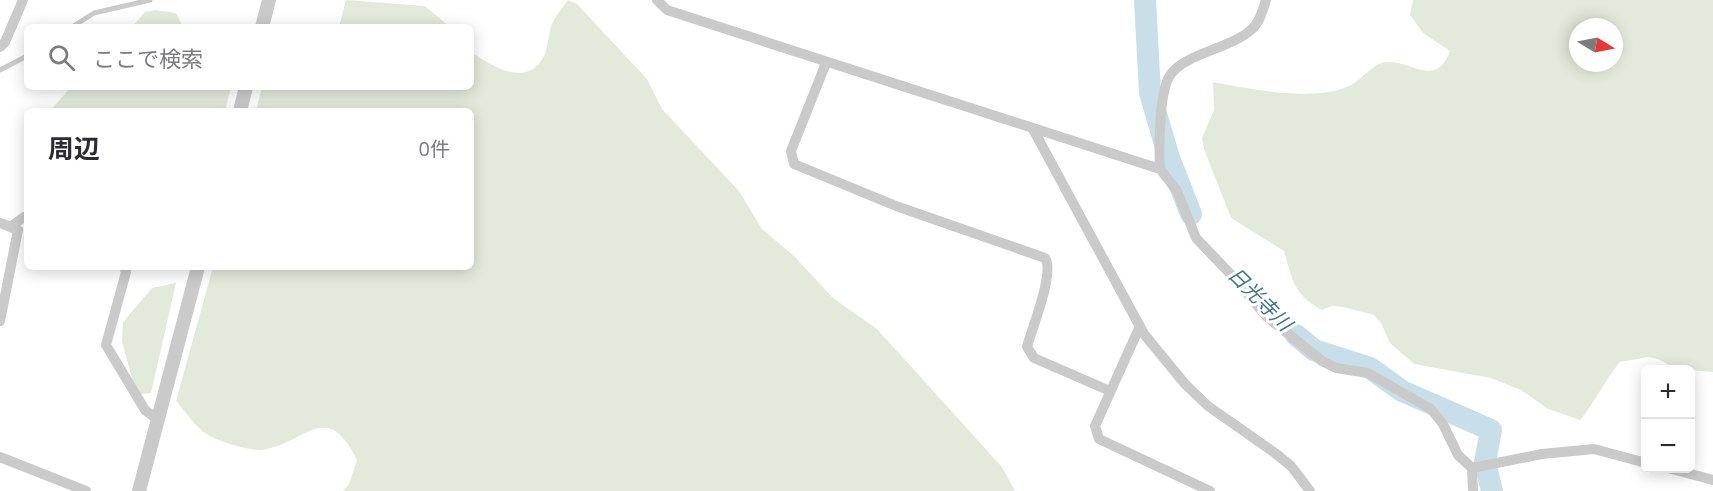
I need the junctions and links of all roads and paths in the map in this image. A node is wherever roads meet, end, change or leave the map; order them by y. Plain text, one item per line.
1 (23, 0) edge
2 (150, 0) edge
3 (269, 0) edge
4 (657, 0) edge
5 (1266, 0) edge
6 (77, 24) edge
7 (263, 24) edge
8 (0, 47) edge
9 (24, 58) edge
10 (826, 63) junction
11 (0, 70) edge
12 (245, 90) edge
13 (241, 108) edge
14 (1034, 131) junction
15 (1160, 169) junction
16 (24, 217) edge
17 (5, 225) edge
18 (125, 270) edge
19 (197, 270) edge
20 (0, 321) edge
21 (1140, 326) junction
22 (1110, 391) junction
23 (157, 419) junction
24 (0, 458) edge
25 (1641, 462) edge
26 (1472, 468) junction
27 (1687, 473) edge
28 (1713, 480) edge
29 (86, 491) edge
30 (139, 491) edge
31 (1210, 491) edge
32 (1310, 491) edge
33 (1473, 491) edge

1 - 8 street
2 - 6 lane
3 - 7 street
4 - 10 street
5 - 15 street
9 - 11 lane
10 - 14 street
10 - 22 street
12 - 13 street
14 - 15 street
14 - 21 street
15 - 26 street
16 - 17 street
17 - 20 street
18 - 23 street
19 - 23 street
21 - 22 street
21 - 32 street
22 - 31 street
23 - 30 street
24 - 29 street
25 - 26 street
26 - 33 street
27 - 28 street

